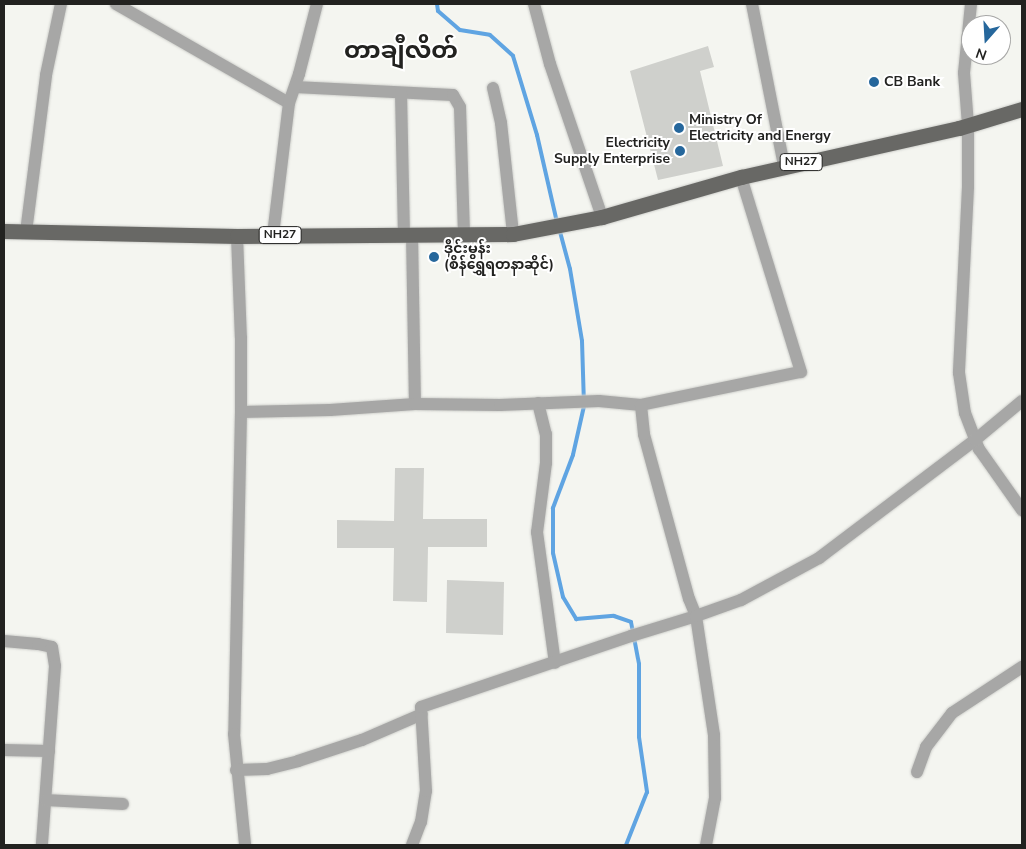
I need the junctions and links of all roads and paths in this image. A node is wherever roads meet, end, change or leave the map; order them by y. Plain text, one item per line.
1 (61, 4) edge
2 (116, 4) edge
3 (317, 4) edge
4 (534, 4) edge
5 (752, 4) edge
6 (971, 4) edge
7 (295, 87) junction
8 (493, 88) dead end
9 (401, 93) junction
10 (289, 103) junction
11 (1022, 109) edge
12 (968, 124) junction
13 (784, 166) junction
14 (741, 177) junction
15 (602, 218) junction
16 (4, 231) edge
17 (26, 232) junction
18 (464, 233) junction
19 (408, 234) junction
20 (513, 234) junction
21 (273, 235) junction
22 (237, 236) junction
23 (1022, 401) edge
24 (538, 403) junction
25 (415, 404) junction
26 (641, 405) junction
27 (241, 412) junction
28 (975, 440) junction
29 (1022, 510) edge
30 (696, 616) junction
31 (4, 641) edge
32 (555, 663) junction
33 (1022, 667) edge
34 (422, 714) junction
35 (4, 750) edge
36 (49, 751) junction
37 (236, 770) junction
38 (917, 772) dead end
39 (46, 800) junction
40 (123, 804) dead end
41 (42, 845) edge
42 (244, 845) edge
43 (412, 845) edge
44 (706, 845) edge

1 - 17 street
2 - 10 street
3 - 7 street
4 - 15 street
5 - 13 street
6 - 12 street
7 - 9 street
7 - 10 street
8 - 20 street
9 - 18 street
9 - 19 street
10 - 21 street
11 - 12 main road, NH27
12 - 13 main road, NH27
12 - 28 street
13 - 14 main road, NH27
14 - 15 main road, NH27
14 - 26 street
15 - 20 main road, NH27
16 - 17 main road, NH27
17 - 22 main road, NH27
18 - 19 main road, NH27
18 - 20 main road, NH27
19 - 21 main road, NH27
19 - 25 street
21 - 22 main road, NH27
22 - 27 street
23 - 28 street
24 - 25 street
24 - 26 street
24 - 32 street
25 - 27 street
26 - 30 street
27 - 37 street
28 - 29 street
28 - 30 street
30 - 32 street
30 - 44 street
31 - 36 street
32 - 34 street
33 - 38 street
34 - 37 street
34 - 43 street
35 - 36 street
36 - 39 street
37 - 42 street
39 - 40 street
39 - 41 street

